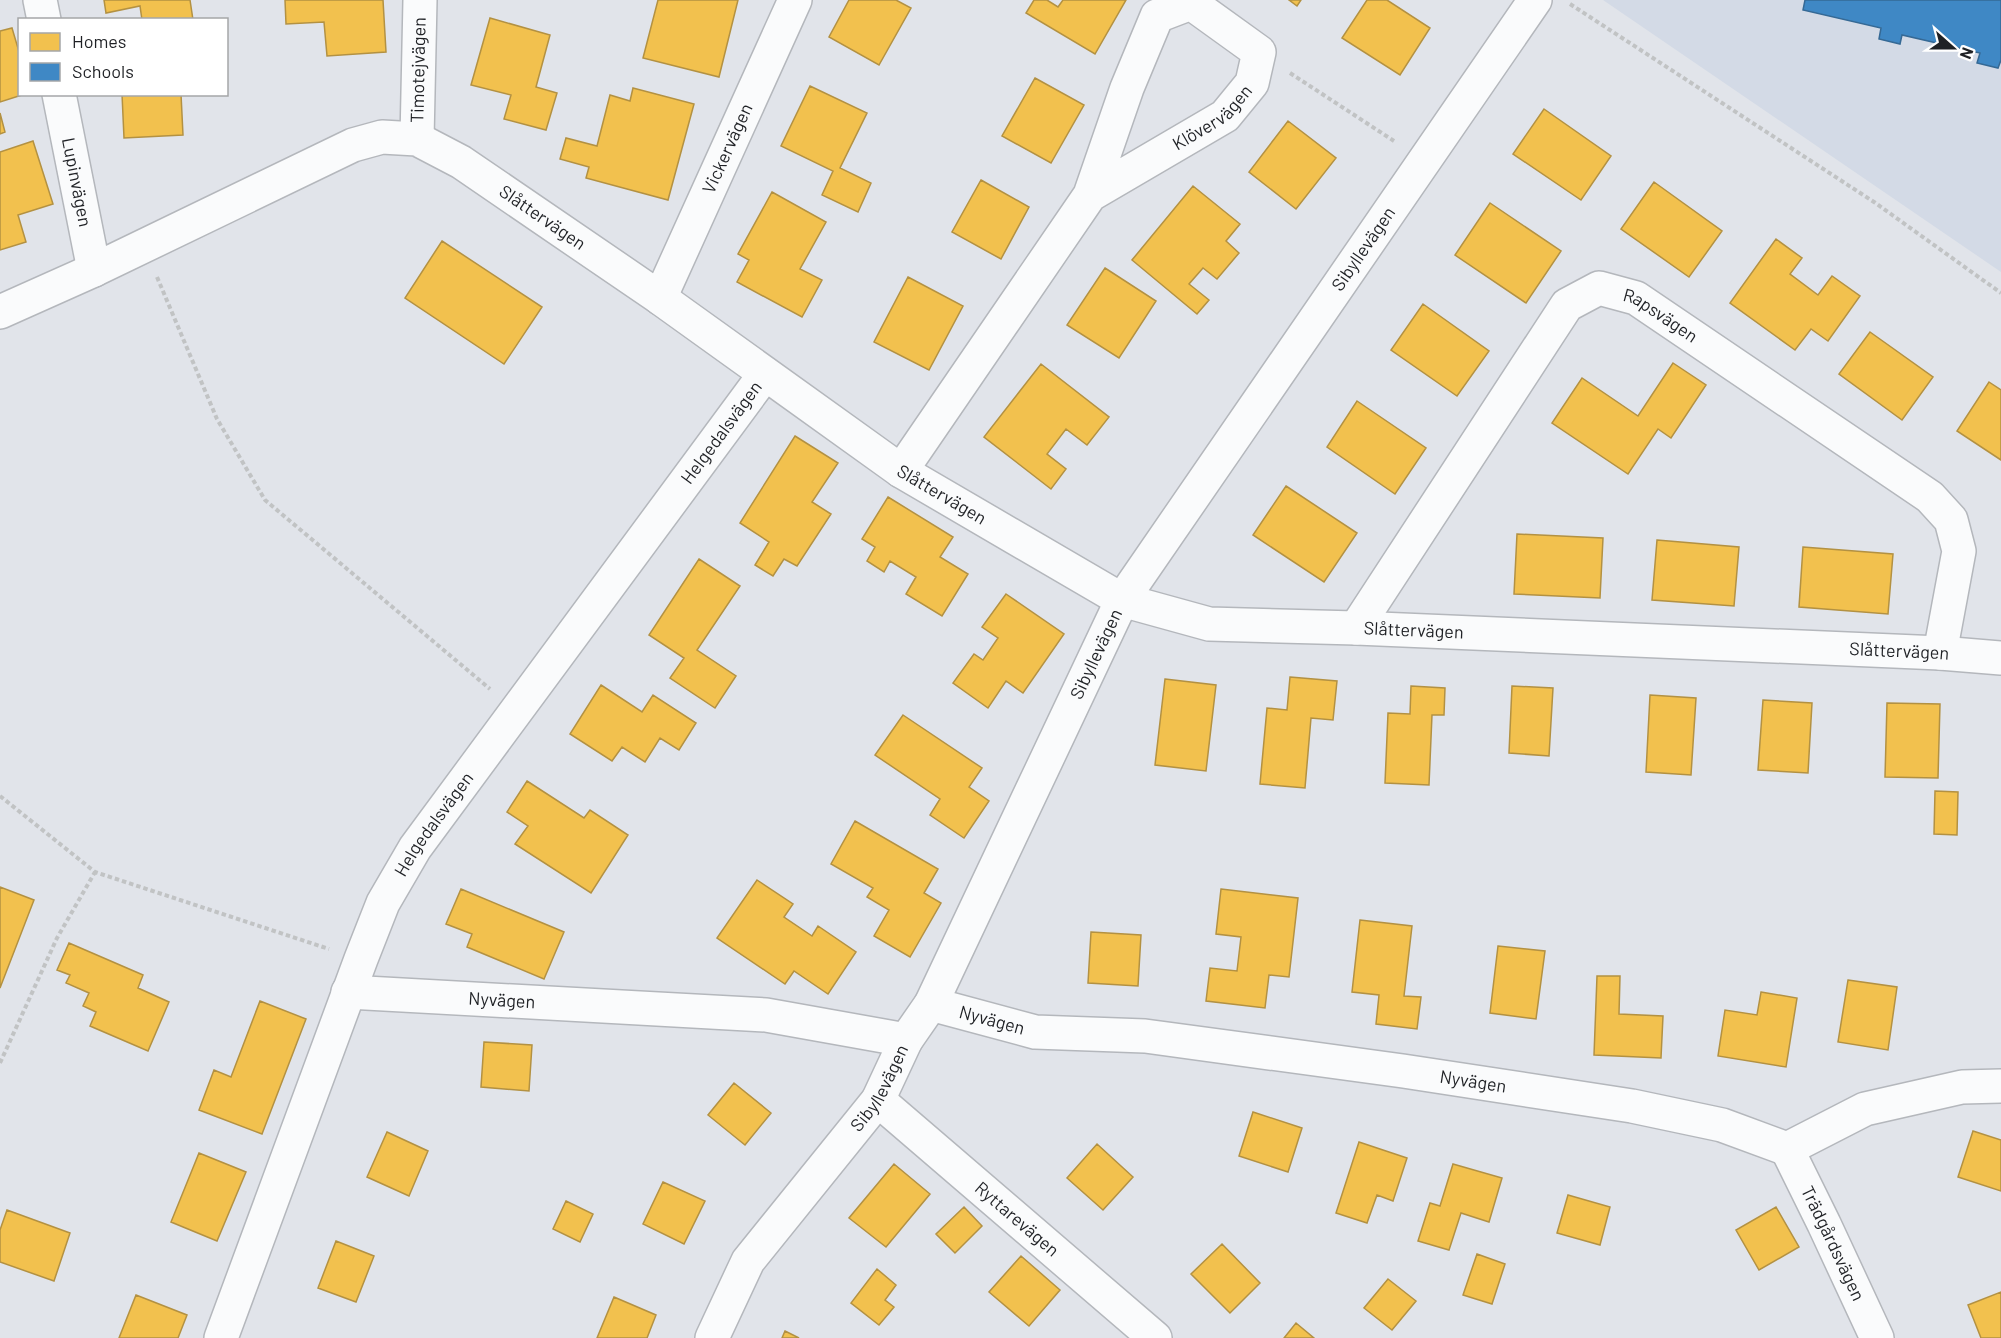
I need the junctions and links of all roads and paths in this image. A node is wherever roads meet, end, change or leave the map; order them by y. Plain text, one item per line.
1 (40, 0) edge
2 (420, 0) edge
3 (795, 0) edge
4 (1535, 0) edge
5 (1565, 0) edge
6 (44, 18) edge
7 (1259, 52) junction
8 (59, 96) edge
9 (417, 139) junction
10 (1425, 161) junction
11 (1090, 195) junction
12 (143, 246) junction
13 (94, 270) junction
14 (2001, 293) edge
15 (660, 298) junction
16 (0, 312) edge
17 (765, 374) junction
18 (901, 471) junction
19 (1122, 600) junction
20 (1356, 628) junction
21 (1940, 653) junction
22 (2001, 658) edge
23 (516, 711) junction
24 (0, 795) edge
25 (95, 872) junction
26 (361, 959) junction
27 (348, 992) junction
28 (931, 1004) junction
29 (906, 1040) junction
30 (0, 1063) edge
31 (2001, 1086) edge
32 (878, 1100) junction
33 (1786, 1149) junction
34 (221, 1338) edge
35 (712, 1338) edge
36 (1155, 1338) edge
37 (1876, 1338) edge

1 - 6 street
2 - 9 street, Timotejvägen
3 - 15 street, Vickervägen
4 - 10 street, Sibyllevägen
5 - 14 path
7 - 10 path
7 - 11 street, Klövervägen
7 - 11 street, Klövervägen
8 - 13 street, Lupinvägen
9 - 12 street, Slåttervägen
9 - 15 street, Slåttervägen
10 - 19 street, Sibyllevägen
11 - 18 street, Klövervägen
12 - 13 street, Slåttervägen
12 - 23 path
13 - 16 street, Slåttervägen
15 - 17 street, Slåttervägen
17 - 18 street, Slåttervägen
17 - 23 street, Helgedalsvägen
18 - 19 street, Slåttervägen
19 - 20 street, Slåttervägen
19 - 28 street, Sibyllevägen
20 - 21 street, Slåttervägen
20 - 21 street, Rapsvägen
21 - 22 street, Slåttervägen
23 - 26 street, Helgedalsvägen
24 - 25 path
25 - 26 path
25 - 30 path
26 - 27 street, Helgedalsvägen
27 - 29 street, Nyvägen
27 - 34 street, Helgedalsvägen
28 - 29 street, Sibyllevägen
28 - 33 street, Nyvägen
29 - 32 street, Sibyllevägen
31 - 33 street
32 - 35 street, Sibyllevägen
32 - 36 street, Ryttarevägen
33 - 37 street, Trädgårdsvägen

